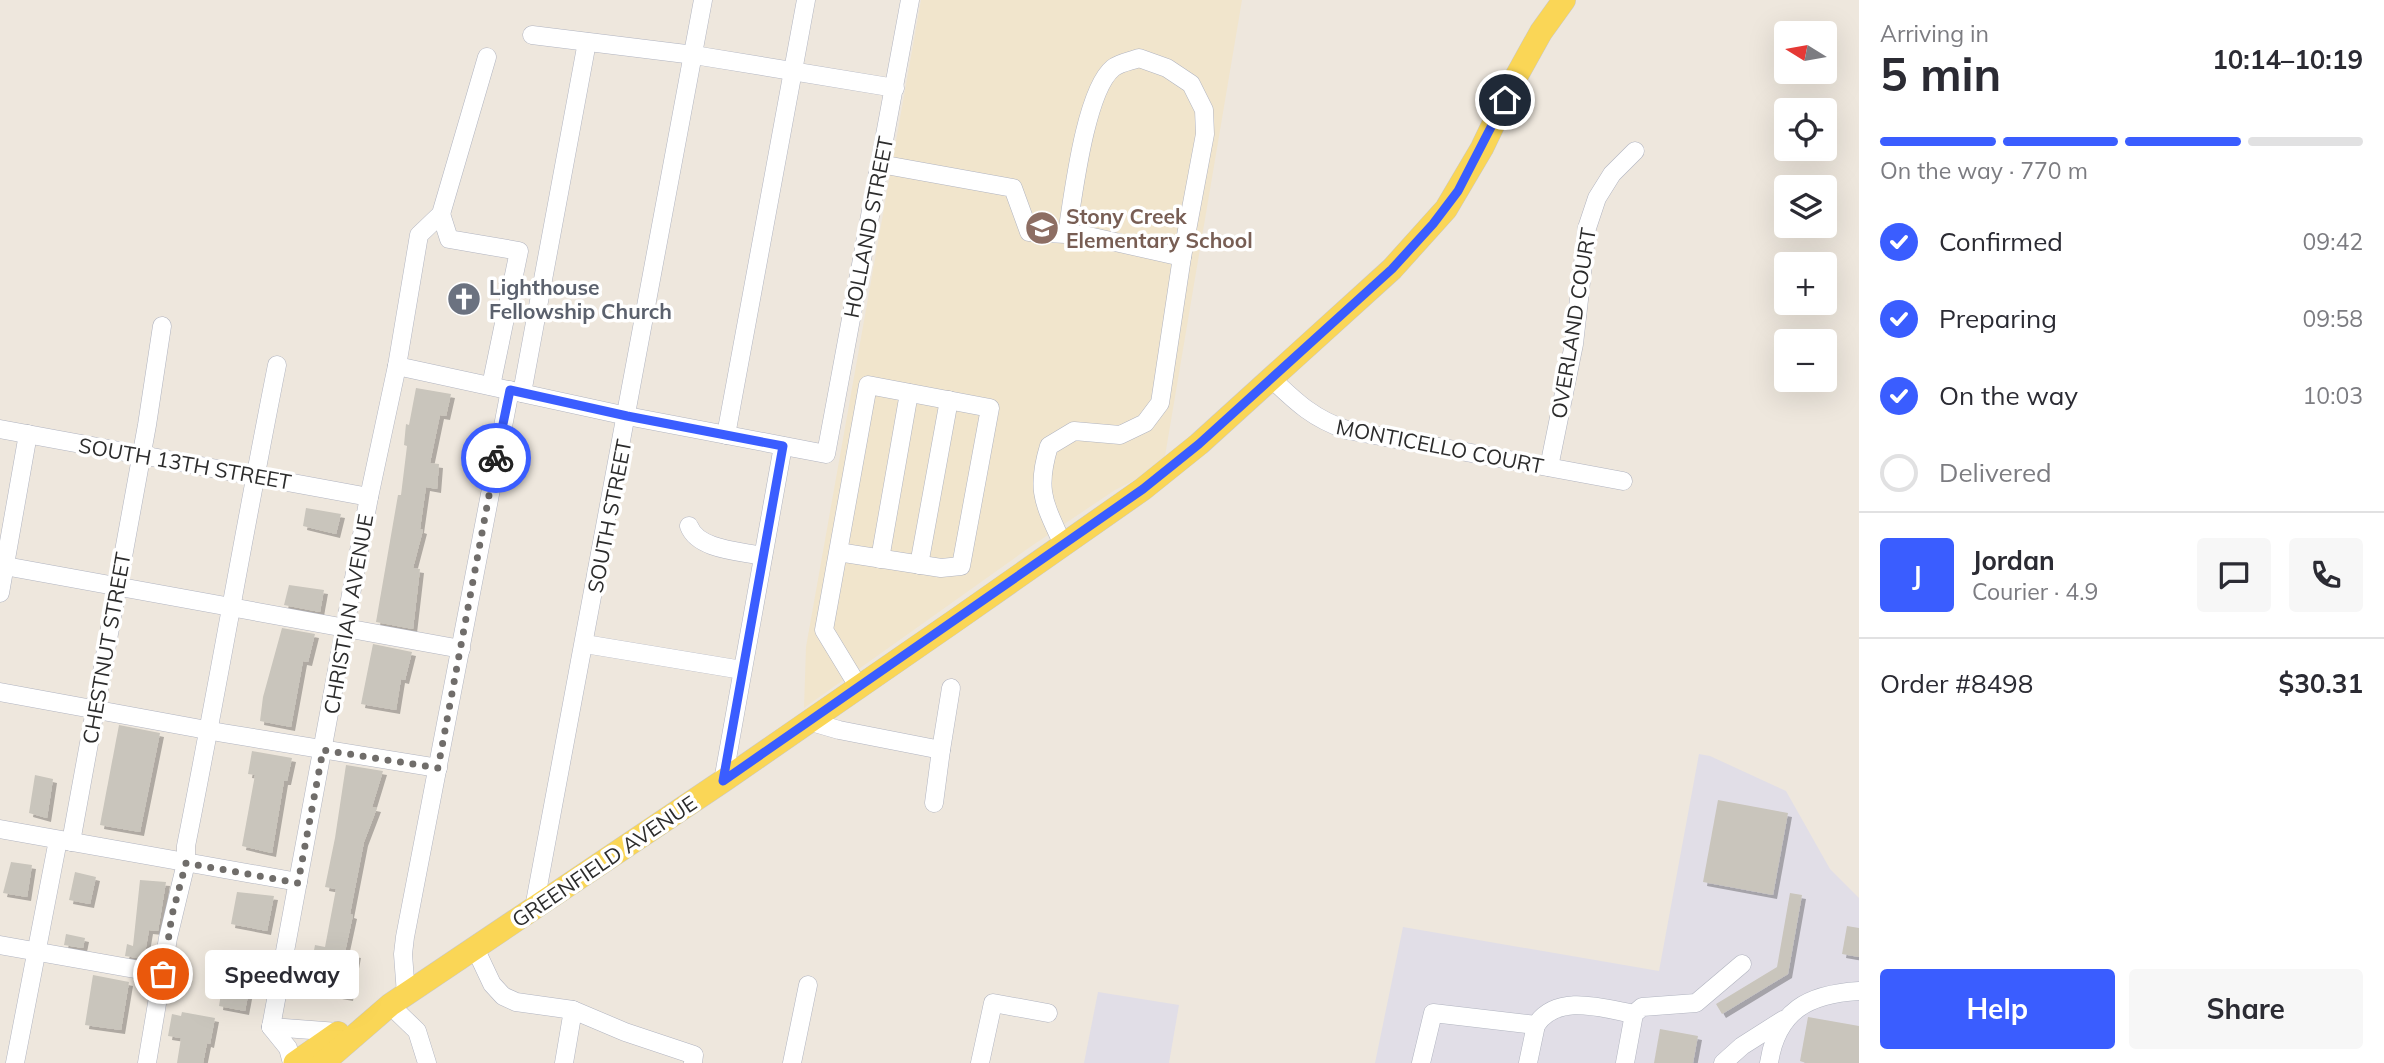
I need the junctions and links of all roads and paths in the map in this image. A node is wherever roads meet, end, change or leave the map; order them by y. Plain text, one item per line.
1 (704, 0) edge
2 (806, 0) edge
3 (910, 0) edge
4 (1560, 5) edge
5 (532, 35) dead end
6 (587, 42) junction
7 (694, 55) junction
8 (487, 57) dead end
9 (792, 71) junction
10 (895, 88) junction
11 (1635, 150) dead end
12 (880, 164) junction
13 (441, 214) junction
14 (1067, 234) junction
15 (1182, 257) junction
16 (162, 327) dead end
17 (277, 365) dead end
18 (397, 366) junction
19 (1272, 379) junction
20 (491, 386) junction
21 (516, 391) junction
22 (909, 393) junction
23 (949, 401) junction
24 (627, 416) junction
25 (0, 429) edge
26 (28, 434) junction
27 (726, 435) junction
28 (783, 446) junction
29 (141, 455) junction
30 (1549, 467) junction
31 (254, 475) junction
32 (1623, 481) dead end
33 (369, 497) junction
34 (689, 526) dead end
35 (1063, 545) junction
36 (838, 552) junction
37 (763, 556) junction
38 (880, 559) junction
39 (2, 565) edge
40 (919, 565) junction
41 (117, 586) junction
42 (0, 593) edge
43 (231, 607) junction
44 (345, 629) junction
45 (585, 644) junction
46 (461, 649) junction
47 (742, 670) junction
48 (858, 687) junction
49 (951, 688) dead end
50 (0, 692) edge
51 (94, 710) junction
52 (808, 721) junction
53 (209, 730) junction
54 (323, 750) junction
55 (941, 750) junction
56 (438, 768) junction
57 (723, 781) junction
58 (934, 803) dead end
59 (0, 829) edge
60 (64, 841) junction
61 (186, 863) junction
62 (298, 883) junction
63 (534, 908) junction
64 (0, 945) edge
65 (475, 948) junction
66 (36, 952) junction
67 (1742, 964) dead end
68 (163, 974) junction
69 (808, 985) dead end
70 (1859, 991) edge
71 (398, 999) junction
72 (573, 1010) junction
73 (1048, 1013) dead end
74 (1634, 1014) junction
75 (1788, 1016) junction
76 (1536, 1025) junction
77 (271, 1027) junction
78 (338, 1032) junction
79 (15, 1063) edge
80 (147, 1063) edge
81 (293, 1063) edge
82 (323, 1063) edge
83 (427, 1063) edge
84 (564, 1063) edge
85 (693, 1063) edge
86 (792, 1063) edge
87 (980, 1063) edge
88 (1421, 1063) edge
89 (1528, 1063) edge
90 (1625, 1063) edge
91 (1723, 1063) edge
92 (1769, 1063) edge

1 - 7 street, SOUTH STREET
2 - 9 street
3 - 10 street, HOLLAND STREET
4 - 19 main road, GREENFIELD AVENUE
5 - 6 street
6 - 7 street
6 - 21 street
7 - 9 street
7 - 24 street, SOUTH STREET
8 - 13 street
9 - 10 street
9 - 27 street
10 - 12 street, HOLLAND STREET
11 - 30 street, OVERLAND COURT
12 - 14 street
12 - 28 street, HOLLAND STREET
13 - 18 street, CHRISTIAN AVENUE
13 - 20 street
14 - 15 street
14 - 15 street
15 - 35 street
16 - 29 street, CHESTNUT STREET
17 - 31 street
18 - 20 street
18 - 33 street, CHRISTIAN AVENUE
19 - 30 street, MONTICELLO COURT
19 - 35 main road, GREENFIELD AVENUE
20 - 21 street
21 - 24 street
21 - 46 street
22 - 23 street
22 - 36 street
22 - 38 street
23 - 40 street
23 - 40 street
24 - 27 street
24 - 45 street, SOUTH STREET
25 - 26 street, SOUTH 13TH STREET
26 - 29 street, SOUTH 13TH STREET
26 - 39 street
27 - 28 street
28 - 37 street
29 - 31 street, SOUTH 13TH STREET
29 - 41 street, CHESTNUT STREET
30 - 32 street, MONTICELLO COURT
31 - 33 street, SOUTH 13TH STREET
31 - 43 street
33 - 44 street, CHRISTIAN AVENUE
34 - 37 street
35 - 48 main road, GREENFIELD AVENUE
36 - 38 street
36 - 48 street
37 - 47 street
38 - 40 street
39 - 41 street
39 - 42 street
41 - 43 street
41 - 51 street, CHESTNUT STREET
43 - 44 street
43 - 53 street
44 - 46 street
44 - 54 street, CHRISTIAN AVENUE
45 - 47 street
45 - 63 street, SOUTH STREET
46 - 56 street
47 - 57 street
48 - 52 main road, GREENFIELD AVENUE
49 - 55 street
50 - 51 street
51 - 53 street
51 - 60 street, CHESTNUT STREET
52 - 55 street
52 - 57 main road, GREENFIELD AVENUE
53 - 54 street
53 - 61 street
54 - 56 street
54 - 62 street, CHRISTIAN AVENUE
55 - 58 street
56 - 71 street
57 - 63 main road, GREENFIELD AVENUE
59 - 60 street
60 - 61 street
60 - 66 street, CHESTNUT STREET
61 - 62 street
61 - 68 street
62 - 77 street, CHRISTIAN AVENUE
63 - 65 main road, GREENFIELD AVENUE
64 - 66 street
65 - 71 main road, GREENFIELD AVENUE
65 - 72 street
66 - 68 street
66 - 79 street, CHESTNUT STREET
67 - 74 street
68 - 80 street
69 - 86 street
70 - 75 street
71 - 78 main road, GREENFIELD AVENUE
71 - 82 main road, GREENFIELD AVENUE
71 - 83 street
72 - 84 street
72 - 85 street
73 - 87 street
74 - 76 street
74 - 90 street
75 - 91 street
75 - 92 street
76 - 88 street
76 - 89 street
77 - 78 street
77 - 81 street
78 - 81 main road, GREENFIELD AVENUE

